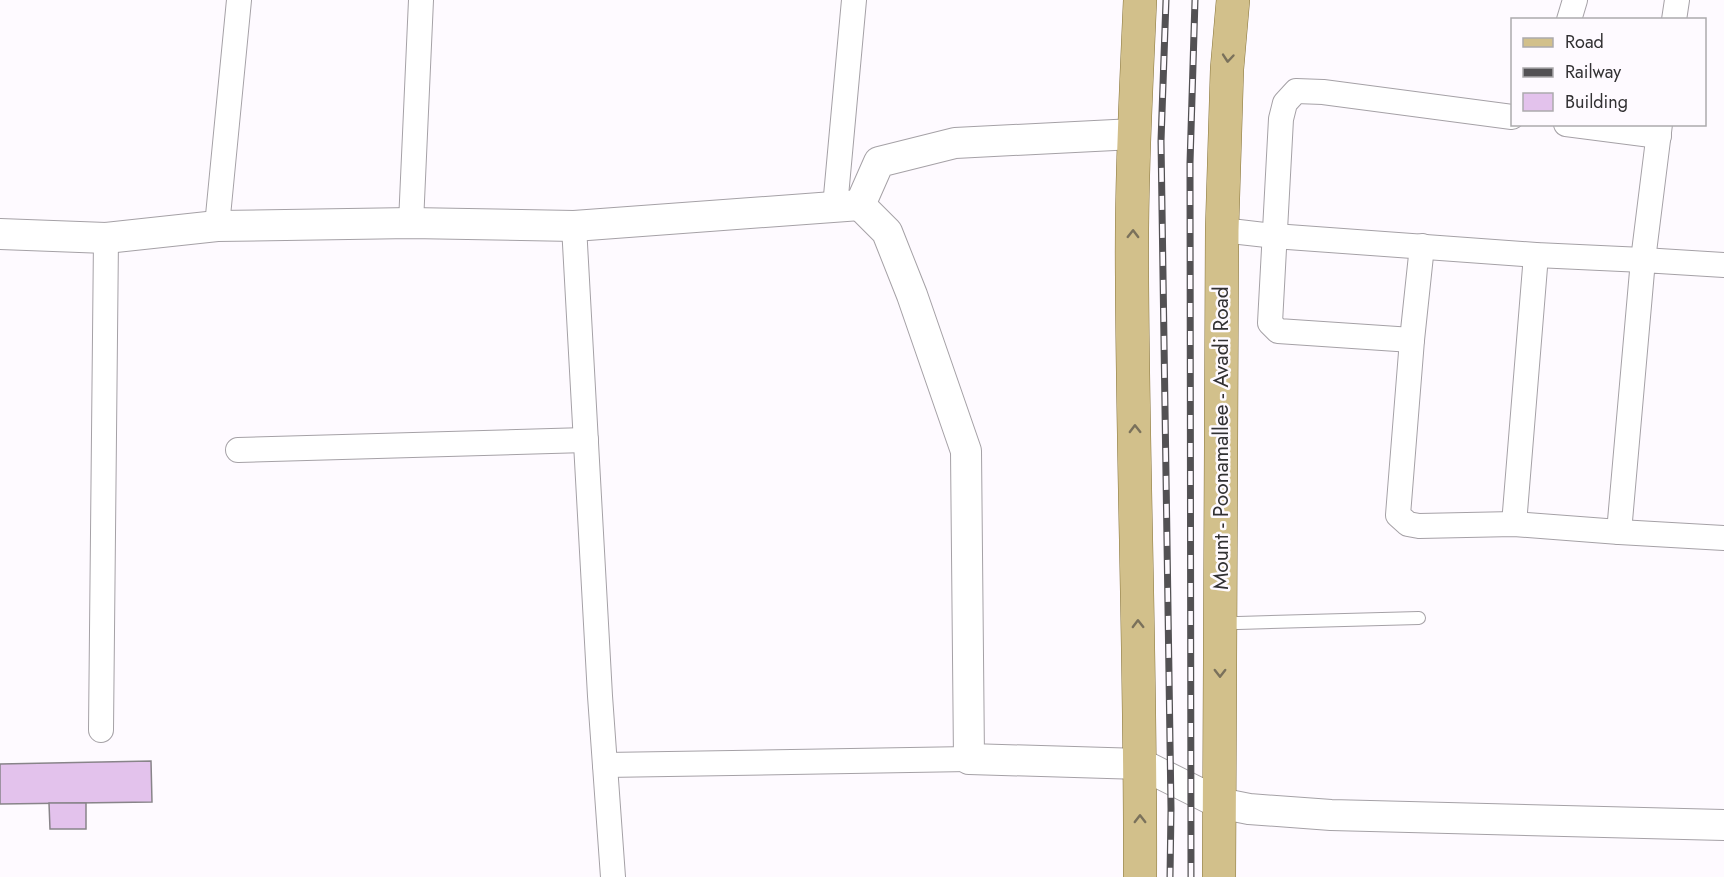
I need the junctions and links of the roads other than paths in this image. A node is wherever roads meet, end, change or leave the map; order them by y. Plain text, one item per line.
1 (239, 0) edge
2 (421, 0) edge
3 (854, 0) edge
4 (1140, 0) edge
5 (1233, 0) edge
6 (1575, 0) edge
7 (1677, 0) edge
8 (1570, 18) edge
9 (1674, 18) edge
10 (1511, 117) edge
11 (1597, 126) edge
12 (1660, 130) edge
13 (1134, 134) junction
14 (848, 206) junction
15 (411, 223) junction
16 (218, 226) junction
17 (574, 226) junction
18 (1222, 230) junction
19 (0, 234) edge
20 (1274, 236) junction
21 (106, 238) junction
22 (1422, 246) junction
23 (1536, 255) junction
24 (1643, 260) junction
25 (1724, 265) edge
26 (1412, 340) junction
27 (586, 440) junction
28 (238, 450) dead end
29 (1514, 524) junction
30 (1619, 532) junction
31 (1724, 538) edge
32 (1419, 618) dead end
33 (1220, 622) junction
34 (101, 730) dead end
35 (969, 759) junction
36 (1141, 764) junction
37 (605, 765) junction
38 (1219, 802) junction
39 (1724, 825) edge
40 (613, 877) edge
41 (1140, 877) edge
42 (1219, 877) edge

1 - 16 street
2 - 15 street
3 - 14 street
4 - 13 main road
5 -> 18 main road, Mount - Poonamallee - Avadi Road
6 - 8 street
7 - 9 street
10 - 20 street
11 - 12 street
12 - 24 street
13 - 14 street
36 -> 13 main road
14 - 17 street
14 - 35 street
15 - 16 street
15 - 17 street
16 - 21 street
17 - 27 street
18 - 20 street
18 - 33 main road, Mount - Poonamallee - Avadi Road
19 - 21 street
20 - 22 street
20 - 26 street
21 - 34 street
22 - 23 street
22 - 26 street
23 - 24 street
23 - 29 street
24 - 25 street
24 - 30 street
26 - 29 street
27 - 28 street
27 - 37 street
29 - 30 street
30 - 31 street
32 - 33 lane
33 -> 38 main road, Mount - Poonamallee - Avadi Road
35 - 36 street
35 - 37 street
36 - 38 street
41 -> 36 main road
37 - 40 street
38 - 39 street
38 - 42 main road, Mount - Poonamallee - Avadi Road

